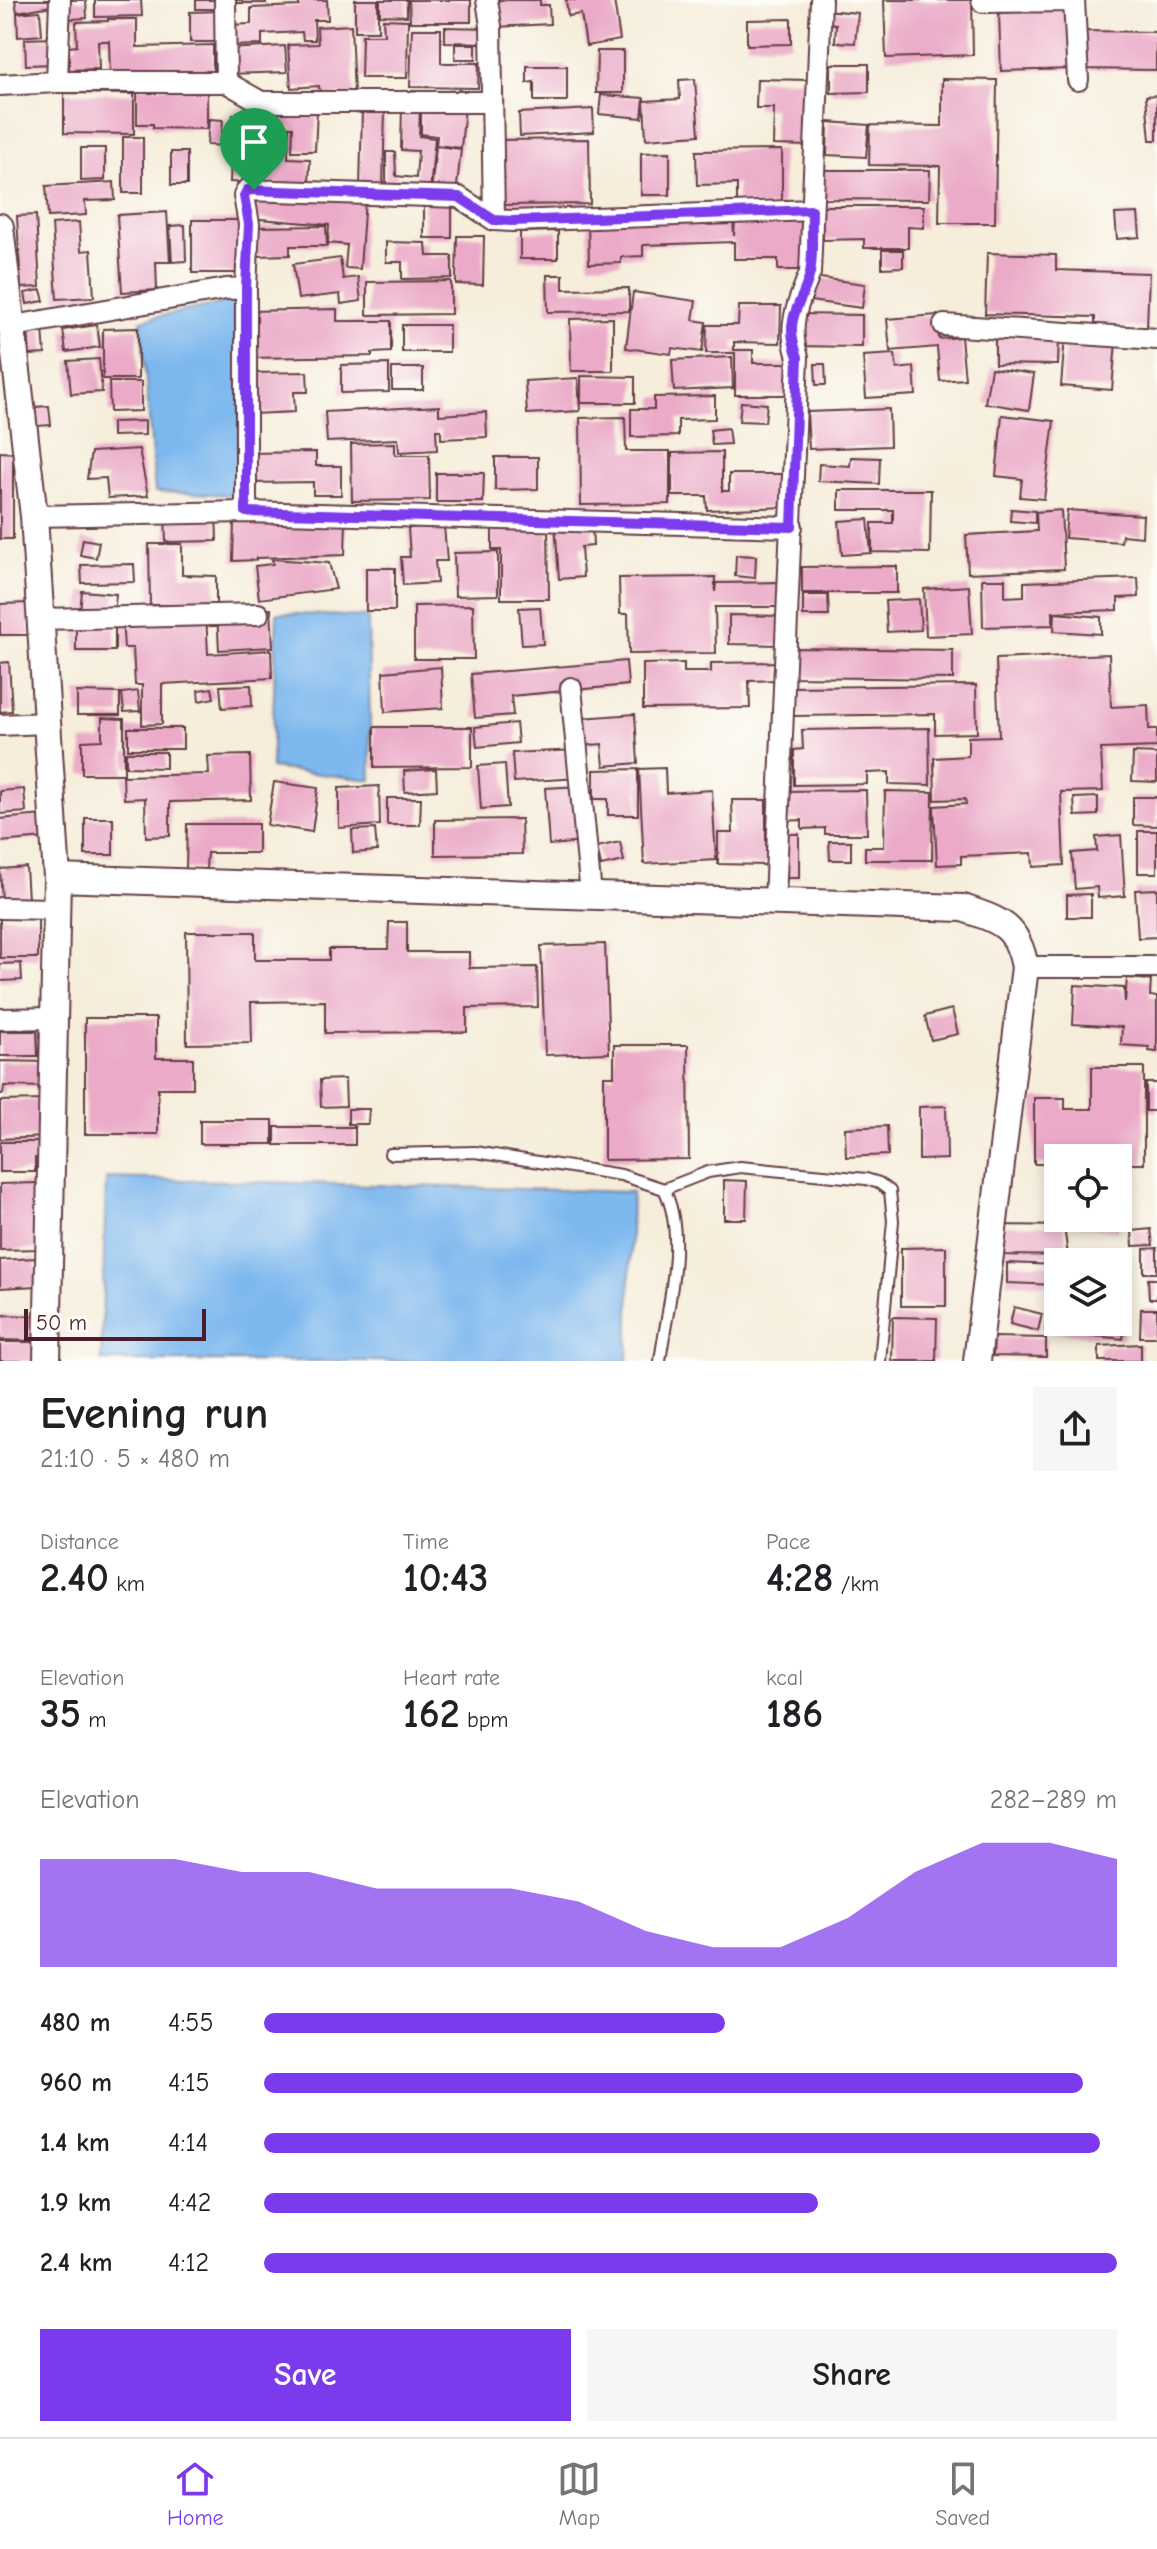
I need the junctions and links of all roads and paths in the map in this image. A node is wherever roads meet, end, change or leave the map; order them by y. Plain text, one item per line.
1 (60, 0) edge
2 (225, 0) edge
3 (487, 0) edge
4 (821, 0) edge
5 (982, 0) edge
6 (1074, 1) edge
7 (1078, 80) dead end
8 (57, 82) junction
9 (226, 82) junction
10 (0, 85) edge
11 (491, 102) junction
12 (812, 210) junction
13 (494, 220) junction
14 (0, 227) edge
15 (246, 288) junction
16 (944, 325) dead end
17 (14, 326) junction
18 (1157, 339) edge
19 (12, 431) edge
20 (246, 512) junction
21 (34, 516) junction
22 (792, 527) junction
23 (258, 614) dead end
24 (41, 619) junction
25 (571, 688) dead end
26 (45, 723) junction
27 (0, 725) edge
28 (57, 878) junction
29 (591, 895) junction
30 (775, 901) junction
31 (0, 908) edge
32 (55, 909) junction
33 (1025, 967) junction
34 (1157, 967) edge
35 (54, 1018) junction
36 (0, 1019) edge
37 (390, 1154) dead end
38 (664, 1189) junction
39 (47, 1361) edge
40 (660, 1361) edge
41 (880, 1361) edge
42 (977, 1361) edge

1 - 8 street
2 - 9 street
3 - 11 street
4 - 12 street
5 - 6 street
6 - 7 street
8 - 9 street
8 - 10 street
9 - 11 street
11 - 13 street
12 - 13 street
12 - 22 street
13 - 15 street
14 - 17 street
15 - 17 street
15 - 20 street
16 - 18 street
17 - 19 street
19 - 21 street
20 - 21 street
20 - 22 street
21 - 24 street
22 - 30 street
23 - 24 street
24 - 26 street
25 - 29 street
26 - 27 street
26 - 28 street
28 - 29 street
28 - 32 street
29 - 30 street
30 - 33 street
31 - 32 street
32 - 35 street
33 - 34 street
33 - 42 street
35 - 36 street
35 - 39 street
37 - 38 lane
38 - 40 lane
38 - 41 lane

